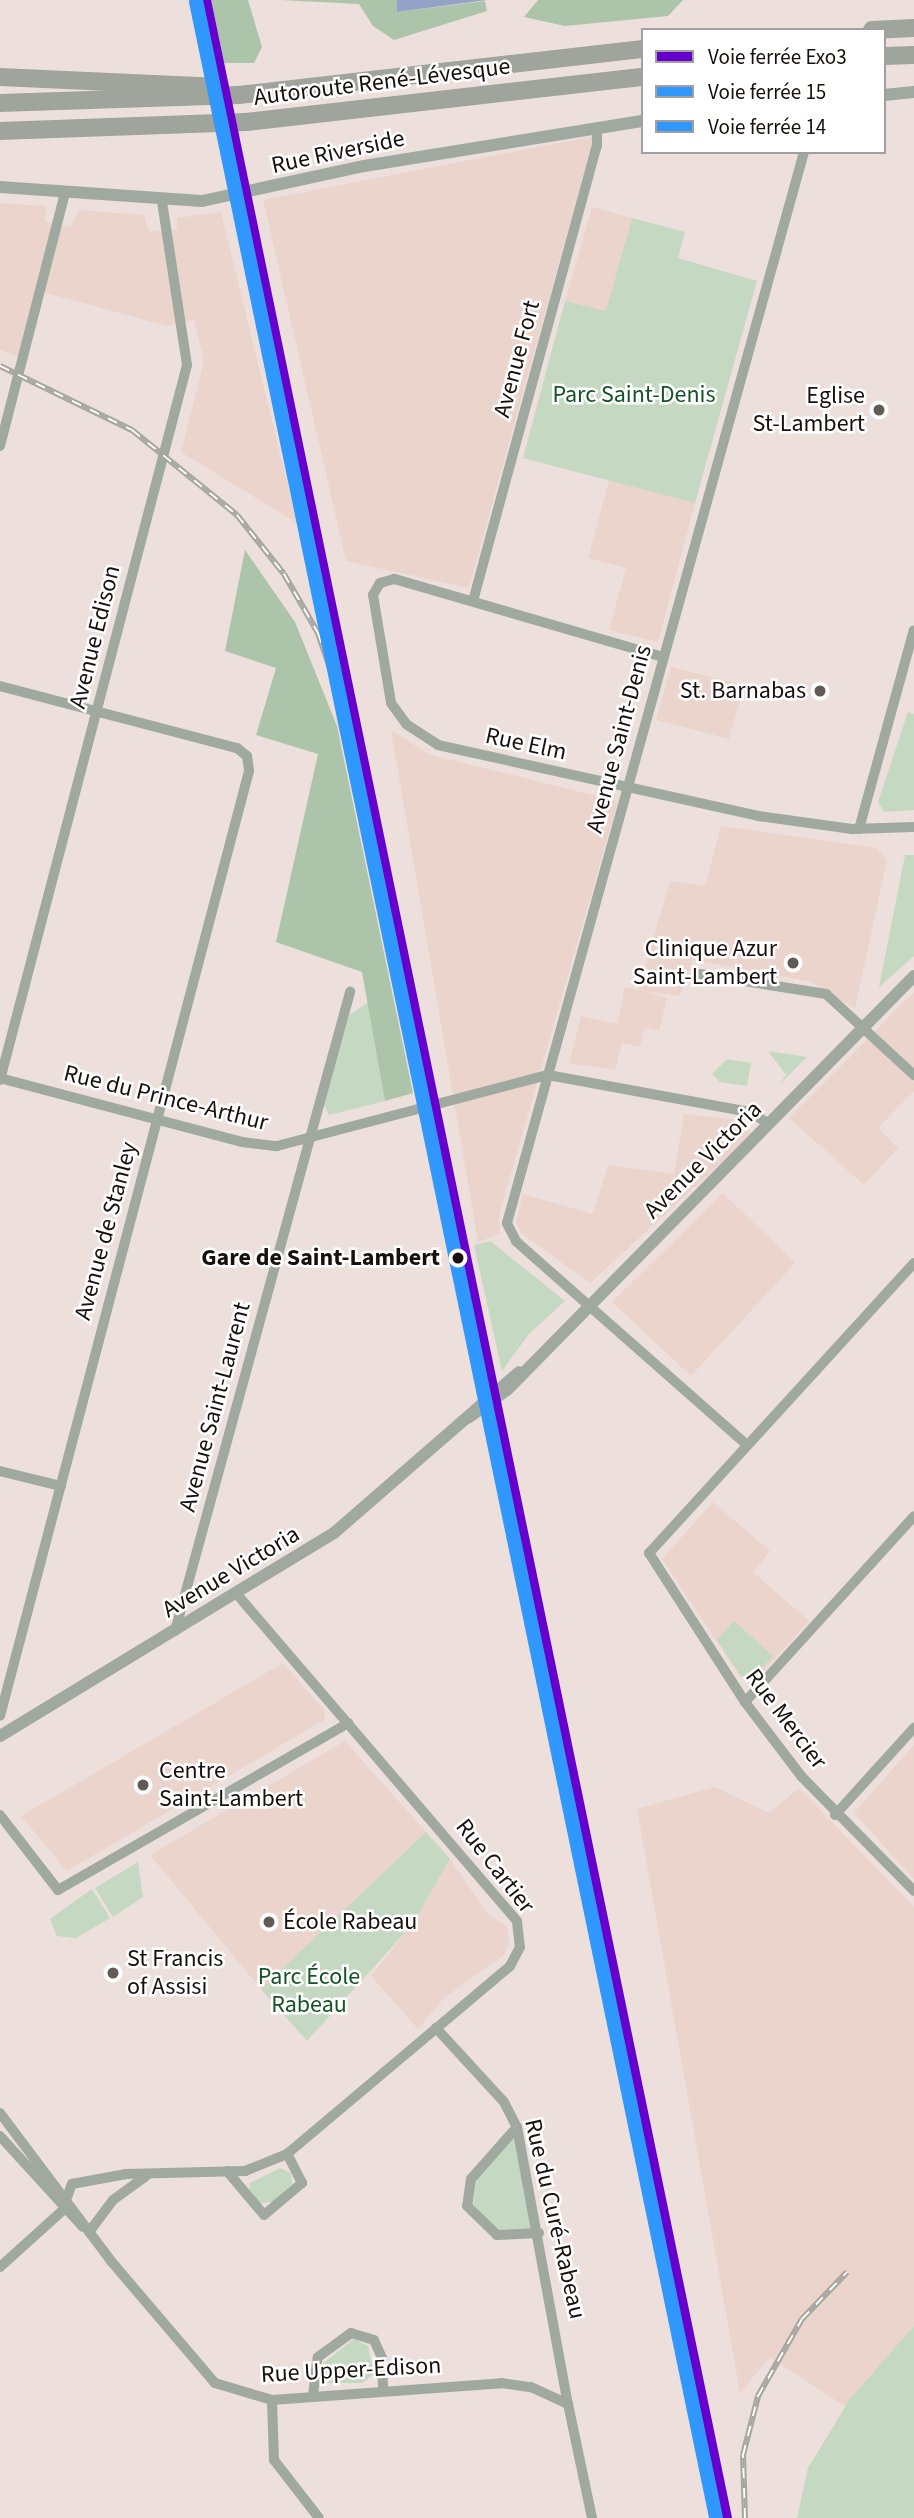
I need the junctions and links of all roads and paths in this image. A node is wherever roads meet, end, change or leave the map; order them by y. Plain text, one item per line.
1 (914, 28) edge
2 (886, 29) edge
3 (641, 49) edge
4 (914, 55) edge
5 (886, 56) edge
6 (0, 77) edge
7 (641, 77) edge
8 (276, 92) junction
9 (914, 92) edge
10 (886, 95) edge
11 (0, 103) edge
12 (641, 121) edge
13 (597, 128) junction
14 (0, 131) edge
15 (803, 154) edge
16 (0, 187) edge
17 (65, 192) junction
18 (162, 202) junction
19 (0, 446) edge
20 (472, 601) junction
21 (914, 630) edge
22 (663, 657) junction
23 (0, 686) edge
24 (98, 712) junction
25 (628, 788) junction
26 (914, 827) edge
27 (859, 829) junction
28 (700, 974) dead end
29 (914, 976) edge
30 (350, 992) dead end
31 (862, 1026) junction
32 (914, 1074) edge
33 (548, 1075) junction
34 (0, 1079) edge
35 (157, 1119) junction
36 (769, 1124) junction
37 (310, 1140) junction
38 (912, 1270) edge
39 (591, 1302) junction
40 (747, 1445) junction
41 (0, 1471) edge
42 (61, 1486) junction
43 (914, 1516) edge
44 (238, 1595) junction
45 (175, 1631) junction
46 (745, 1702) junction
47 (0, 1716) edge
48 (348, 1723) junction
49 (914, 1728) edge
50 (0, 1736) edge
51 (0, 1815) edge
52 (835, 1815) junction
53 (914, 1891) edge
54 (436, 2028) junction
55 (0, 2113) edge
56 (517, 2127) junction
57 (0, 2136) edge
58 (287, 2154) junction
59 (227, 2171) junction
60 (146, 2176) junction
61 (64, 2191) junction
62 (62, 2211) junction
63 (89, 2232) junction
64 (539, 2233) junction
65 (0, 2267) edge
66 (383, 2390) junction
67 (313, 2395) junction
68 (272, 2400) junction
69 (568, 2404) junction
70 (319, 2518) edge
71 (592, 2518) edge

1 - 2 highway
3 - 8 highway, Autoroute René-Lévesque
4 - 5 highway
6 - 8 highway
7 - 14 highway, Autoroute René-Lévesque
8 - 11 highway, Autoroute René-Lévesque
9 - 10 street
12 - 13 street, Rue Riverside
13 - 18 street, Rue Riverside
13 - 20 street, Avenue Fort
15 - 22 street, Avenue Saint-Denis
16 - 17 street, Rue Riverside
17 - 18 street, Rue Riverside
17 - 19 street
18 - 24 street, Avenue Edison
20 - 22 street
20 - 25 street, Rue Elm
21 - 27 street
22 - 25 street, Avenue Saint-Denis
23 - 24 street
24 - 34 street, Avenue Edison
24 - 35 street, Avenue de Stanley
25 - 27 street, Rue Elm
25 - 33 street, Avenue Saint-Denis
26 - 27 street, Rue Elm
28 - 31 street
29 - 31 street, Avenue Victoria
30 - 37 street, Avenue Saint-Laurent
31 - 32 street
31 - 36 street, Avenue Victoria
33 - 36 street, Rue du Prince-Arthur
33 - 37 street, Rue du Prince-Arthur
33 - 39 street, Avenue Saint-Denis
34 - 35 street, Rue du Prince-Arthur
35 - 37 street, Rue du Prince-Arthur
35 - 42 street, Avenue de Stanley
36 - 39 street, Avenue Victoria
37 - 45 street, Avenue Saint-Laurent
38 - 40 street
39 - 40 street
39 - 44 street, Avenue Victoria
40 - 46 street, Rue Mercier
41 - 42 street
42 - 47 street, Avenue de Stanley
43 - 46 street
44 - 45 street, Avenue Victoria
44 - 48 street, Rue Cartier
45 - 50 street, Avenue Victoria
46 - 52 street, Rue Mercier
48 - 51 street
48 - 54 street, Rue Cartier
49 - 52 street
52 - 53 street, Rue Mercier
54 - 56 street, Rue du Curé-Rabeau
54 - 58 street, Rue Cartier
55 - 61 street, Rue Upper-Edison
56 - 64 street, Rue du Curé-Rabeau
56 - 64 street
57 - 62 street, Rue Upper-Edison
58 - 59 street, Rue Cartier
58 - 59 street
59 - 60 street, Rue Cartier
60 - 61 street, Rue Cartier
60 - 63 street
61 - 62 street
61 - 63 street, Rue Upper-Edison
62 - 63 street, Rue Upper-Edison
62 - 65 street
63 - 68 street, Rue Upper-Edison
64 - 69 street, Rue du Curé-Rabeau
66 - 67 street, Rue Upper-Edison
66 - 67 street
66 - 69 street, Rue Upper-Edison
67 - 68 street, Rue Upper-Edison
68 - 70 street
69 - 71 street

